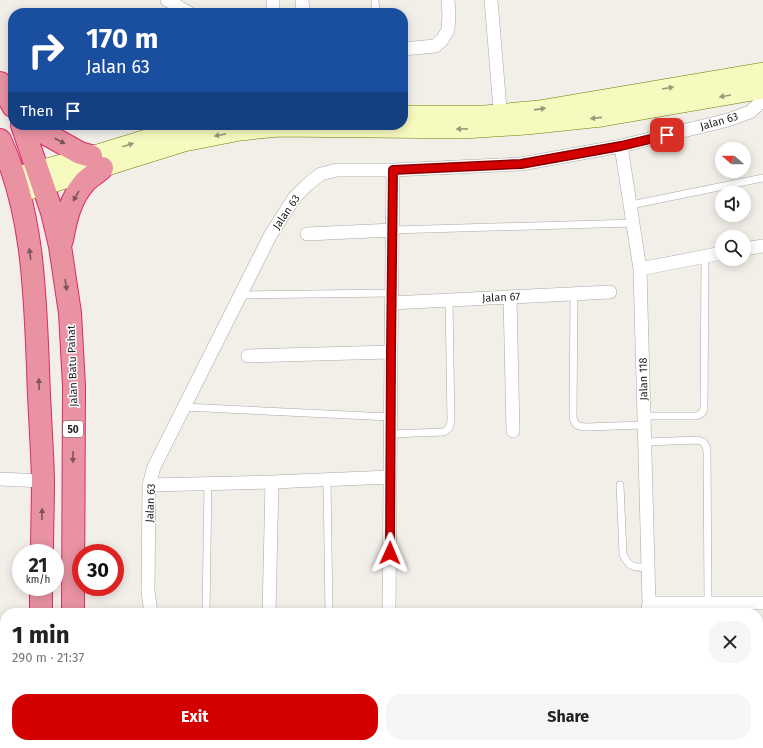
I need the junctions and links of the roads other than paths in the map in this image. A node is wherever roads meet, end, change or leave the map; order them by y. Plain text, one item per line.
1 (167, 0) edge
2 (448, 0) edge
3 (491, 0) edge
4 (181, 8) edge
5 (408, 49) edge
6 (763, 72) edge
7 (0, 83) edge
8 (763, 89) edge
9 (8, 97) edge
10 (763, 100) edge
11 (408, 115) edge
12 (501, 120) junction
13 (408, 128) edge
14 (24, 130) edge
15 (39, 130) edge
16 (178, 130) edge
17 (256, 130) edge
18 (0, 140) edge
19 (621, 146) junction
20 (96, 162) junction
21 (393, 170) junction
22 (41, 178) junction
23 (763, 178) edge
24 (17, 185) junction
25 (631, 205) junction
26 (634, 223) junction
27 (393, 230) junction
28 (306, 234) dead end
29 (60, 246) junction
30 (763, 246) edge
31 (751, 248) edge
32 (715, 254) edge
33 (705, 256) junction
34 (640, 269) junction
35 (610, 292) dead end
36 (574, 294) junction
37 (241, 295) junction
38 (510, 297) junction
39 (391, 298) junction
40 (448, 300) junction
41 (391, 352) junction
42 (248, 356) dead end
43 (184, 407) junction
44 (390, 417) junction
45 (644, 420) junction
46 (513, 431) dead end
47 (390, 434) junction
48 (645, 442) junction
49 (390, 477) junction
50 (0, 479) edge
51 (327, 480) junction
52 (43, 481) junction
53 (272, 482) junction
54 (208, 483) junction
55 (149, 485) junction
56 (620, 485) dead end
57 (42, 544) edge
58 (648, 568) junction
59 (41, 596) edge
60 (763, 603) edge
61 (41, 608) edge
62 (73, 608) edge
63 (150, 608) edge
64 (206, 608) edge
65 (269, 608) edge
66 (329, 608) edge
67 (389, 608) edge
68 (648, 608) edge
69 (707, 608) edge

1 - 4 street
2 - 5 street
3 - 12 street
12 -> 6 street
7 - 9 highway
8 -> 12 street
10 - 19 street, Jalan 63
11 - 12 street
12 -> 13 street
14 - 22 highway, Jalan Batu Pahat / 50
15 -> 20 highway
20 -> 16 street
17 -> 20 street
18 - 24 highway
19 - 21 street, Jalan 63
19 - 25 street, Jalan 118
20 - 22 street
20 -> 29 highway
21 - 27 street
21 - 37 street, Jalan 63
22 - 24 street
22 - 29 highway, Jalan Batu Pahat / 50
23 - 25 lane
52 -> 24 highway
25 - 26 street, Jalan 118
26 - 27 lane
26 - 34 street, Jalan 118
27 - 28 street
27 - 39 street
29 -> 62 highway, Jalan Batu Pahat / 50
30 - 31 street
32 - 33 street
33 - 34 street
33 - 45 lane
34 - 45 street, Jalan 118
35 - 36 street, Jalan 67
36 - 38 street, Jalan 67
36 - 45 lane
37 - 39 lane
37 - 43 street, Jalan 63
38 - 40 street, Jalan 67
38 - 46 street
39 - 40 street, Jalan 67
39 - 41 street
40 - 47 lane
41 - 42 street
41 - 44 street
43 - 44 lane
43 - 55 street, Jalan 63
44 - 47 street
45 - 48 street, Jalan 118
47 - 49 street
48 - 58 street, Jalan 118
48 - 69 lane
49 - 51 street
49 - 67 street
50 - 52 street
51 - 53 street
51 - 66 lane
57 -> 52 highway
53 - 54 street
53 - 65 street
54 - 55 street
54 - 64 lane
55 - 63 street, Jalan 63
56 - 58 lane
58 - 68 street, Jalan 118
59 - 61 highway
60 - 69 street
68 - 69 street

